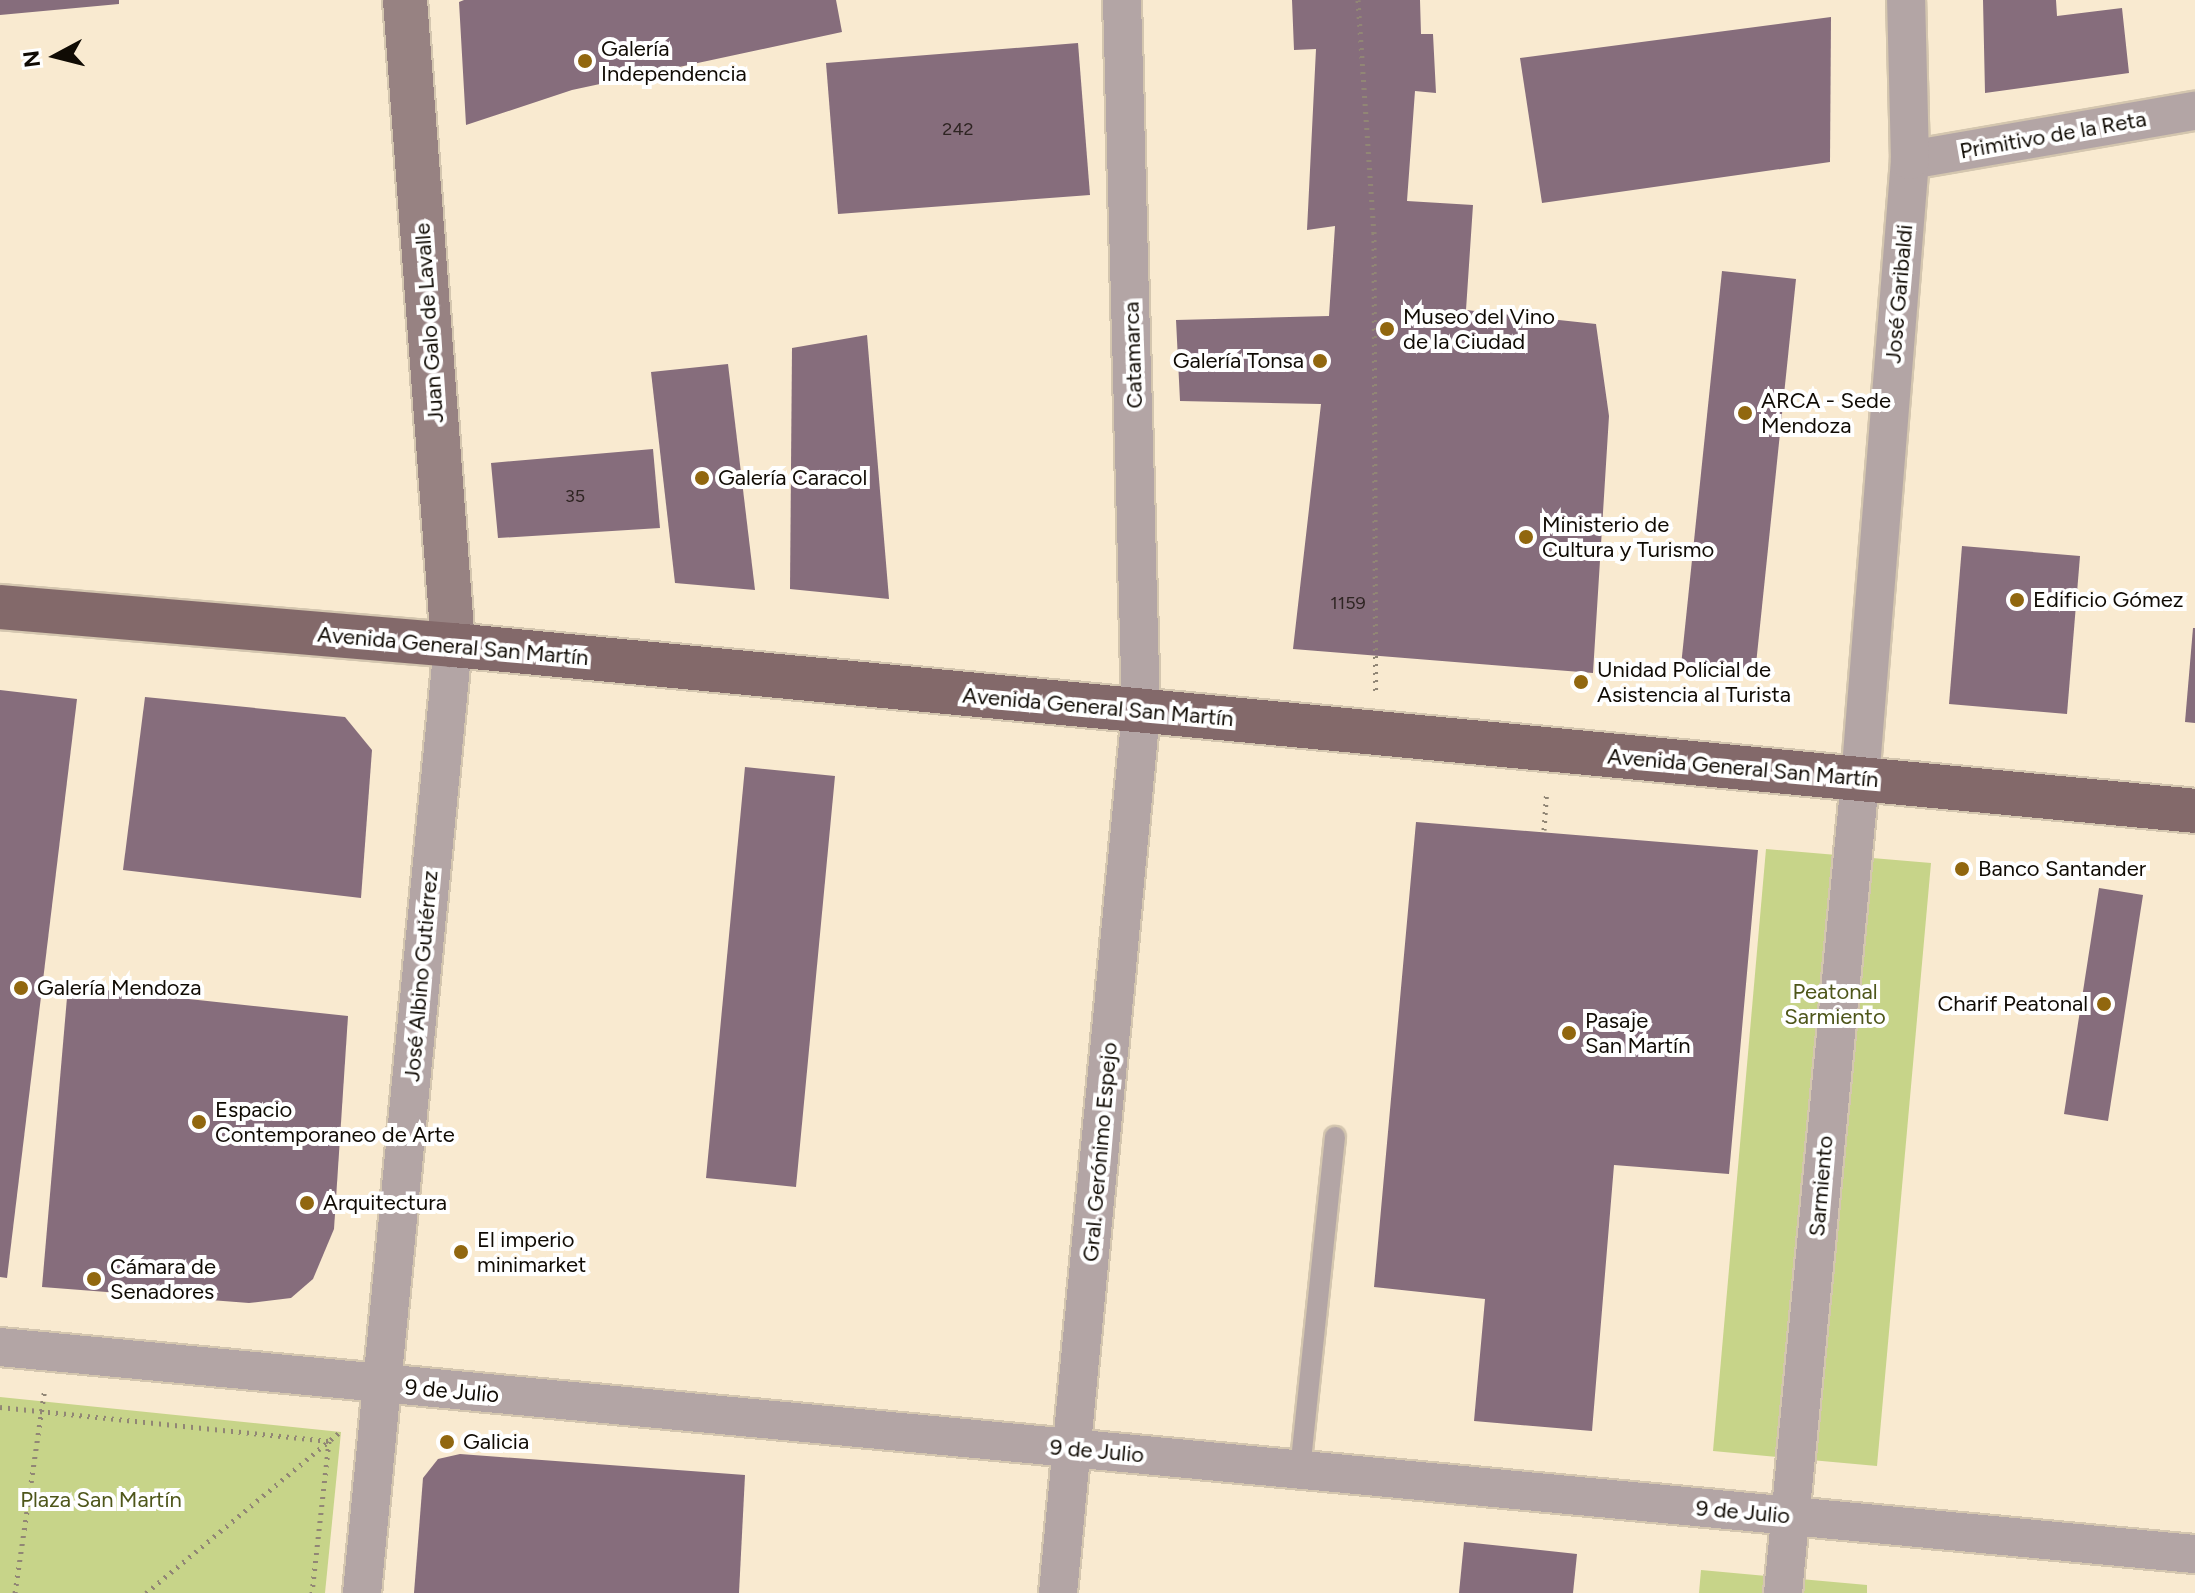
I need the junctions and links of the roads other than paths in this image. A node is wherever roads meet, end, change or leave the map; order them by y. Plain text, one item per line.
1 (405, 0) edge
2 (1122, 0) edge
3 (1906, 0) edge
4 (2195, 111) edge
5 (1910, 160) junction
6 (0, 607) edge
7 (453, 645) junction
8 (1141, 711) junction
9 (1860, 780) junction
10 (2195, 811) edge
11 (1335, 1137) dead end
12 (0, 1347) edge
13 (382, 1385) junction
14 (1072, 1449) junction
15 (1300, 1470) junction
16 (1790, 1516) junction
17 (2195, 1554) edge
18 (362, 1593) edge
19 (1058, 1593) edge
20 (1783, 1593) edge

1 - 7 street, Juan Galo de Lavalle
2 - 8 street, Catamarca
3 - 5 street, José Garibaldi
4 - 5 street, Primitivo de la Reta
5 - 9 street, José Garibaldi
6 - 7 main road, Avenida General San Martín
7 - 8 main road, Avenida General San Martín
7 - 13 street, José Albino Gutiérrez
8 - 9 main road, Avenida General San Martín
8 - 14 street, Gral. Gerónimo Espejo
9 - 10 main road, Avenida General San Martín
9 - 16 street, Sarmiento
11 - 15 lane
12 - 13 street, 9 de Julio
13 - 14 street, 9 de Julio
13 - 18 street, José Albino Gutiérrez
14 - 15 street, 9 de Julio
14 - 19 street, Gral. Gerónimo Espejo
15 - 16 street, 9 de Julio
16 - 17 street, 9 de Julio
16 - 20 street, Sarmiento

